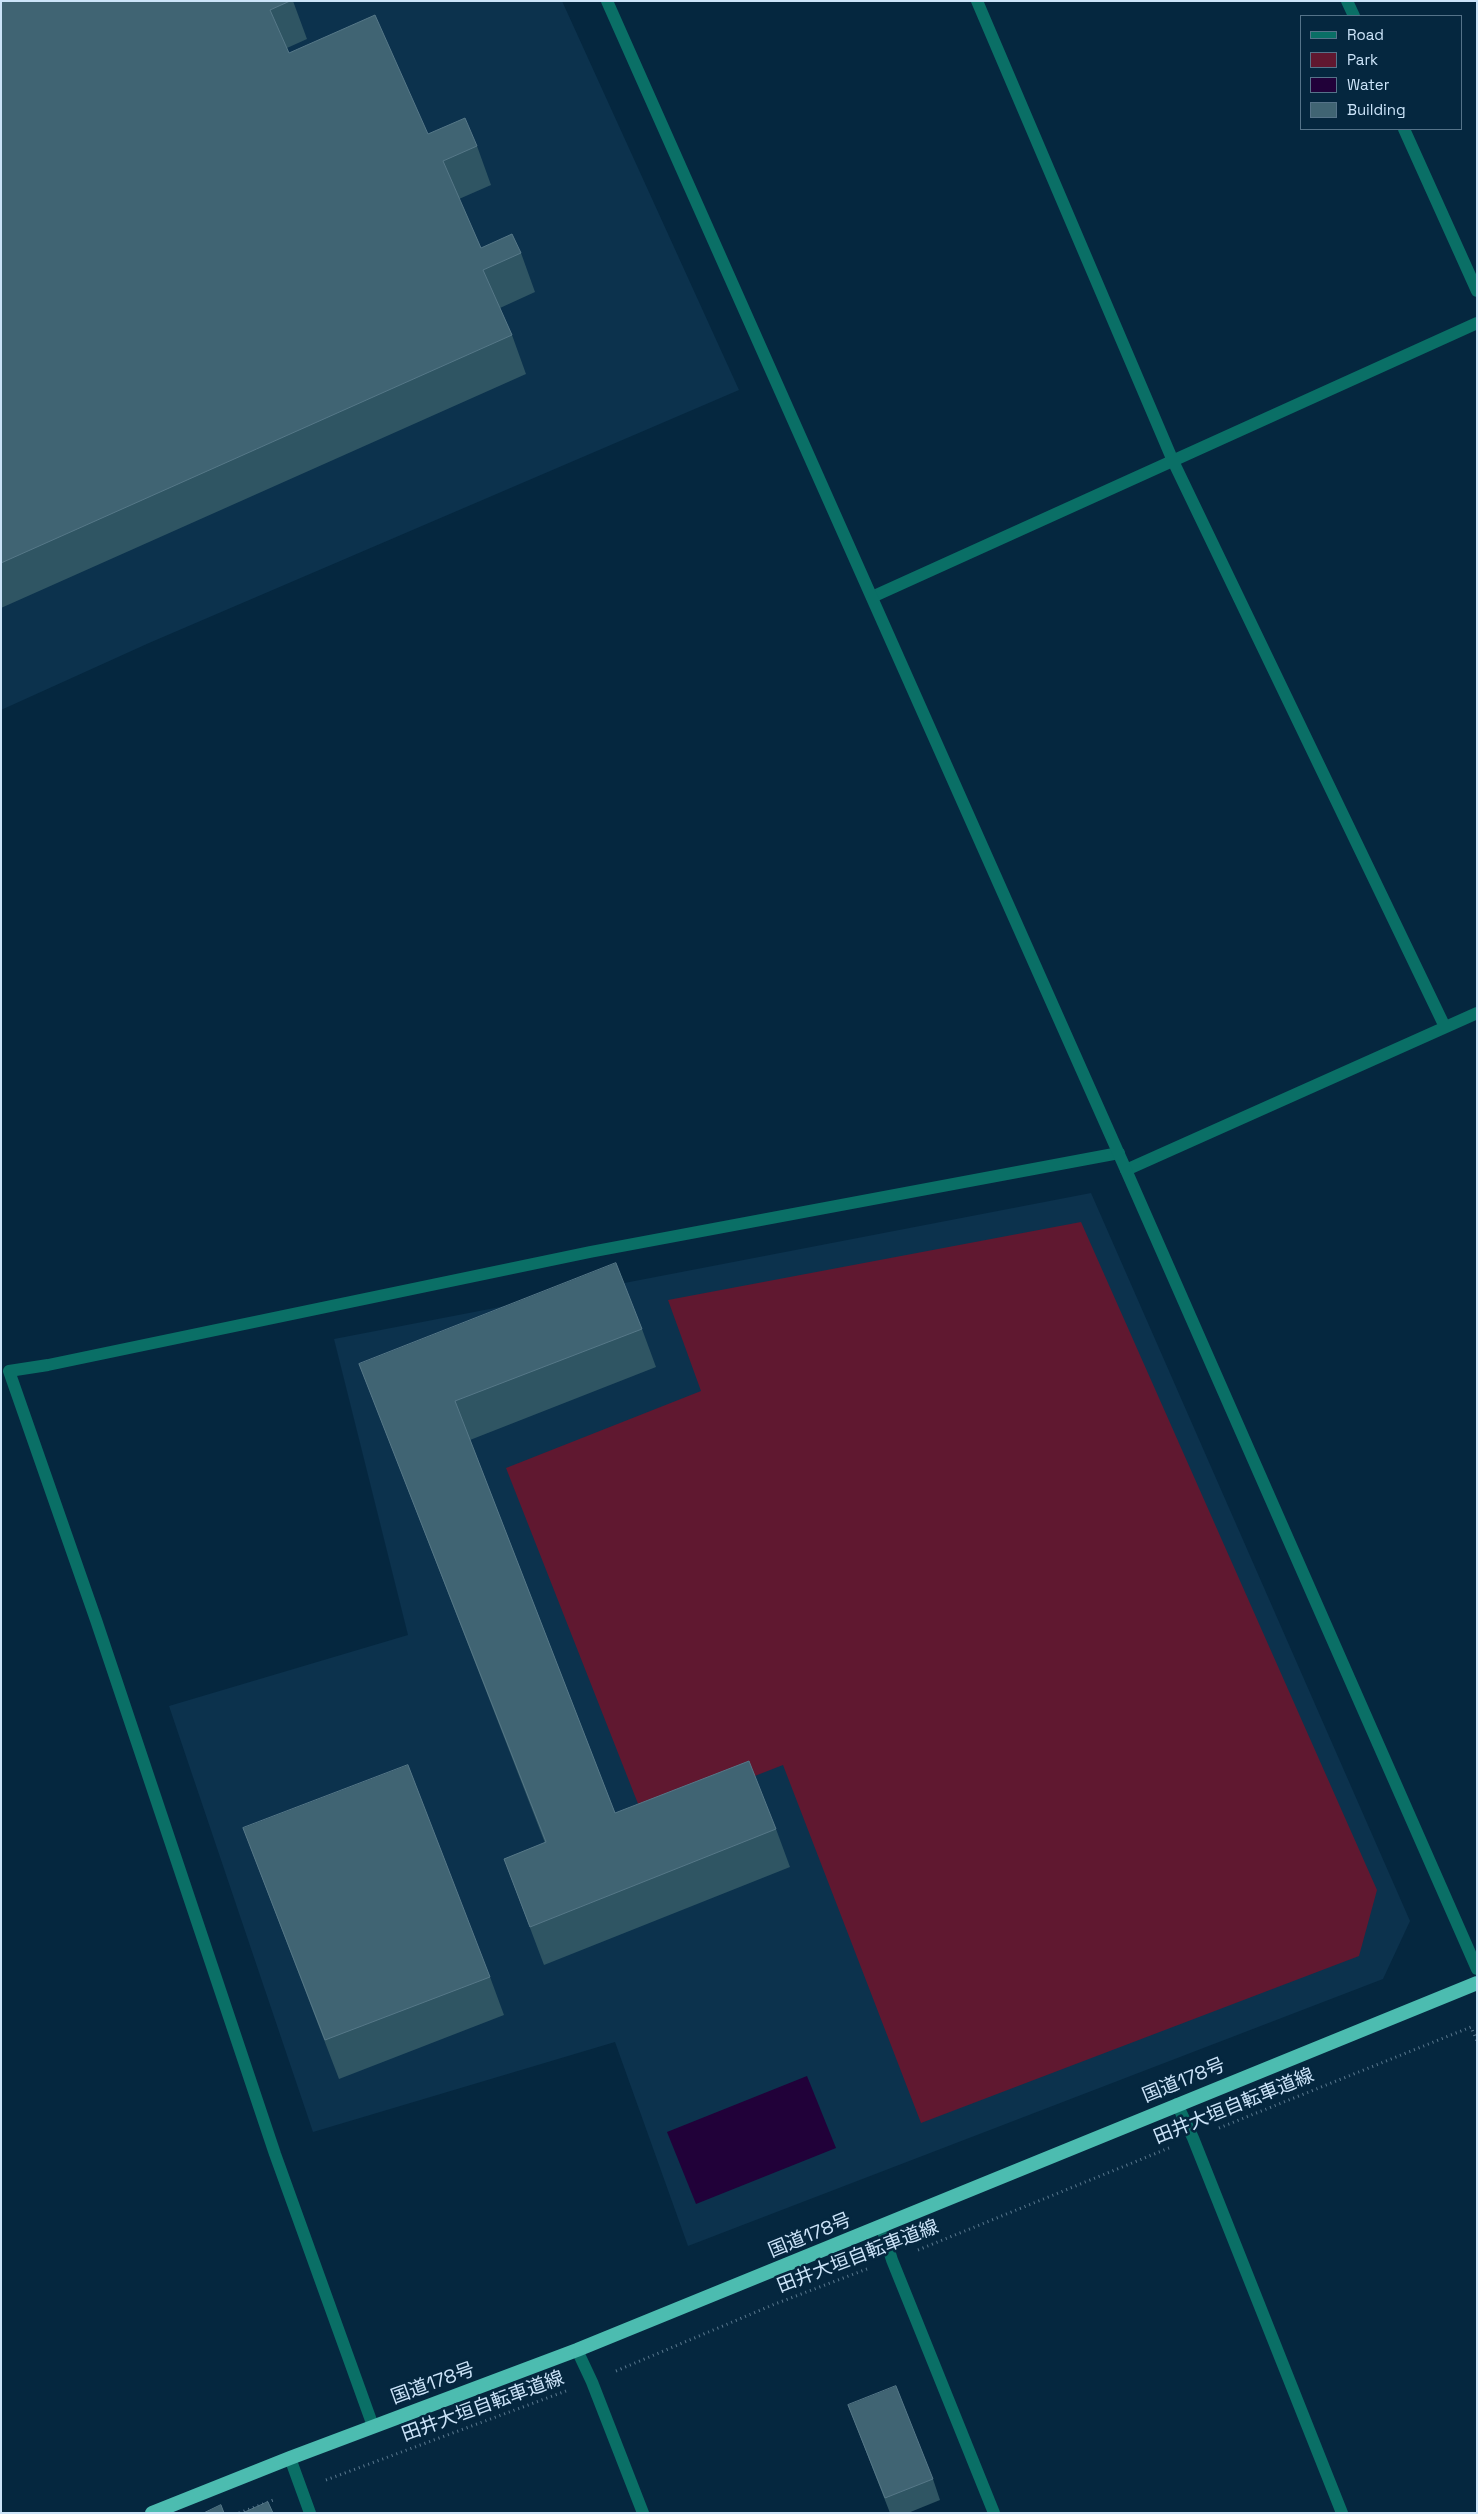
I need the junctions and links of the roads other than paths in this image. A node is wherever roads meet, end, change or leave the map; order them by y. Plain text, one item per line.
1 (608, 1) edge
2 (978, 1) edge
3 (1347, 1) edge
4 (1354, 15) edge
5 (1404, 130) edge
6 (1477, 291) edge
7 (1477, 324) edge
8 (1173, 461) junction
9 (872, 597) junction
10 (1477, 1013) edge
11 (1445, 1027) junction
12 (1119, 1153) junction
13 (1126, 1170) junction
14 (1477, 1969) edge
15 (1477, 1983) edge
16 (1177, 2104) junction
17 (882, 2228) junction
18 (577, 2350) junction
19 (373, 2426) junction
20 (290, 2458) junction
21 (152, 2513) edge
22 (310, 2513) edge
23 (643, 2513) edge
24 (994, 2513) edge
25 (1342, 2513) edge

1 - 9 street
2 - 8 street
3 - 4 street
5 - 6 street
7 - 8 street
8 - 9 street
8 - 11 street
9 - 12 street
10 - 11 street
11 - 13 street
12 - 13 street
12 - 19 street
13 - 14 street
15 - 16 highway, 国道178号
16 - 17 highway, 国道178号
16 - 25 street
17 - 18 highway, 国道178号
17 - 24 street
18 - 19 highway, 国道178号
18 - 23 street
19 - 20 highway, 国道178号
20 - 21 highway, 国道178号
20 - 22 street

